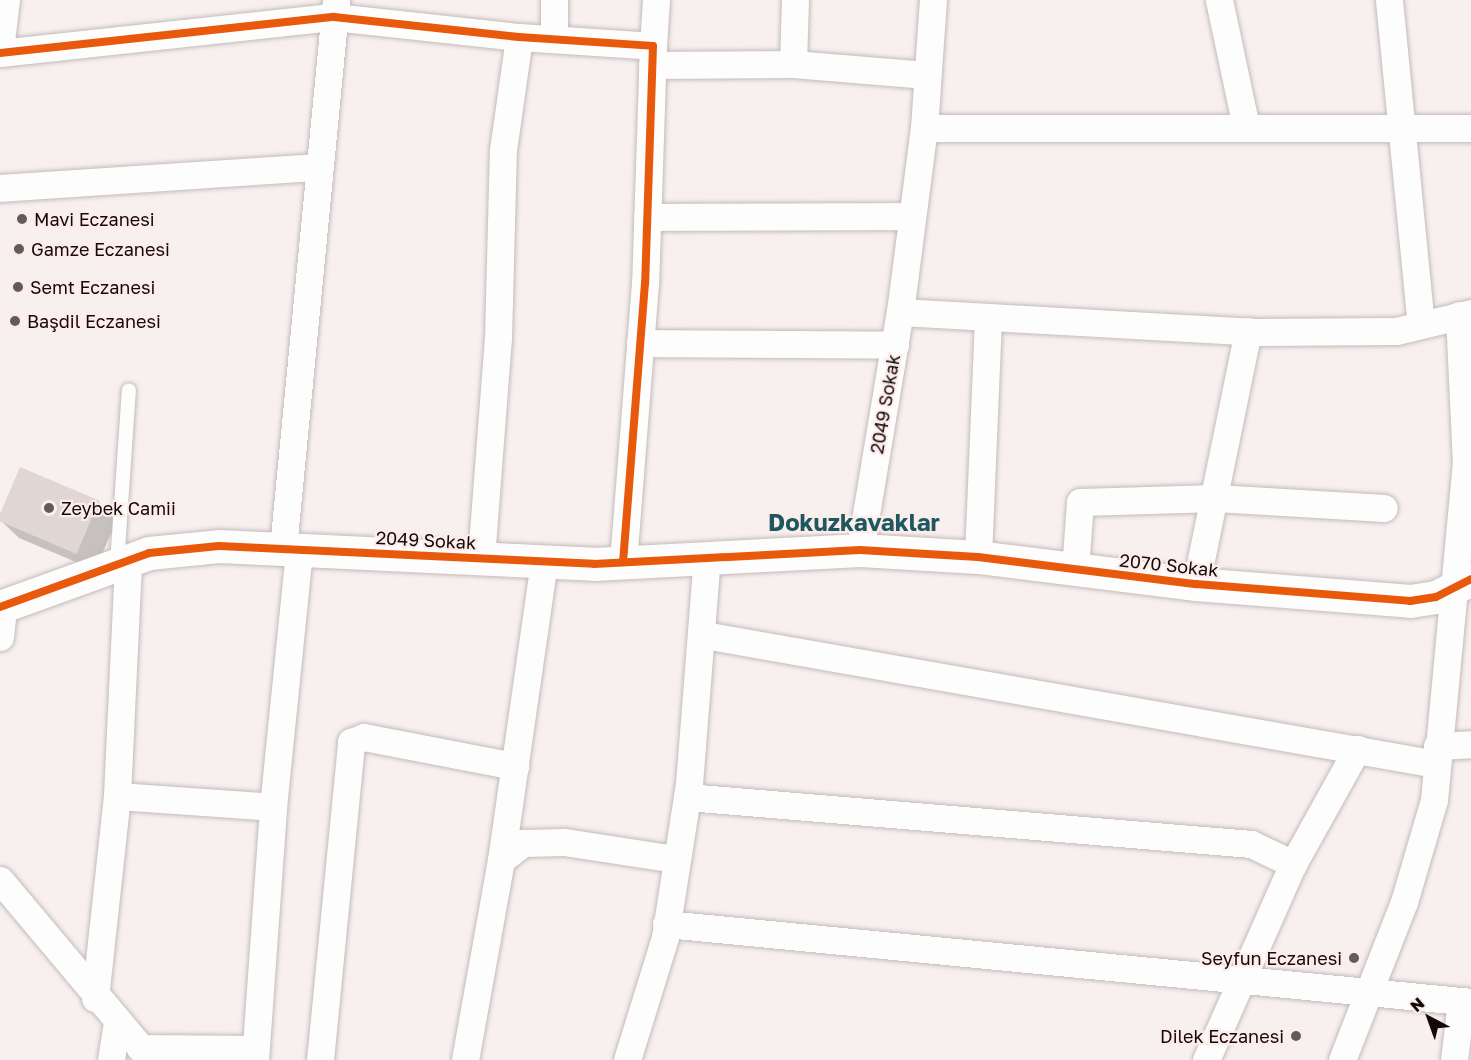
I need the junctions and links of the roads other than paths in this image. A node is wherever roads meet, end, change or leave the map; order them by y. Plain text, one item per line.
1 (6, 0) edge
2 (554, 0) edge
3 (656, 0) edge
4 (795, 0) edge
5 (933, 0) edge
6 (1219, 0) edge
7 (1389, 0) edge
8 (335, 9) edge
9 (554, 37) junction
10 (519, 38) junction
11 (0, 52) edge
12 (653, 55) junction
13 (793, 64) junction
14 (927, 75) junction
15 (1246, 127) junction
16 (924, 128) junction
17 (1403, 128) junction
18 (1471, 128) edge
19 (319, 167) junction
20 (0, 188) edge
21 (910, 216) junction
22 (647, 217) junction
23 (900, 312) junction
24 (1465, 314) edge
25 (988, 319) junction
26 (1421, 324) junction
27 (1248, 331) junction
28 (640, 343) junction
29 (895, 345) junction
30 (129, 390) dead end
31 (1469, 463) edge
32 (1216, 498) junction
33 (1384, 508) dead end
34 (291, 548) junction
35 (860, 550) junction
36 (707, 557) junction
37 (481, 558) junction
38 (978, 558) junction
39 (544, 561) junction
40 (623, 562) junction
41 (122, 563) junction
42 (1075, 569) junction
43 (1196, 584) junction
44 (1462, 584) edge
45 (1, 617) edge
46 (1460, 634) edge
47 (704, 635) junction
48 (1471, 744) edge
49 (1357, 749) junction
50 (1436, 755) junction
51 (515, 766) junction
52 (117, 796) junction
53 (687, 797) junction
54 (273, 807) junction
55 (675, 859) junction
56 (501, 860) junction
57 (1293, 864) junction
58 (0, 880) edge
59 (666, 924) junction
60 (1240, 978) junction
61 (1371, 989) junction
62 (95, 998) junction
63 (1466, 1001) edge
64 (117, 1024) junction
65 (145, 1054) edge
66 (255, 1054) edge
67 (111, 1060) edge
68 (320, 1060) edge
69 (465, 1060) edge
70 (627, 1060) edge
71 (1206, 1060) edge
72 (1342, 1060) edge
73 (1454, 1060) edge

1 - 11 street
2 - 9 street
3 - 12 street
4 - 13 street
5 - 14 street, 2049 Sokak
6 - 15 street
7 - 17 street
8 - 10 street
8 - 11 street
8 - 19 street
9 - 10 street
9 - 12 street
10 - 37 street
12 - 13 street
12 - 22 street
13 - 14 street
14 - 16 street, 2049 Sokak
15 - 16 street
15 - 17 street
16 - 21 street, 2049 Sokak
17 - 18 street
17 - 26 street
19 - 20 street
19 - 34 street
21 - 22 street
21 - 23 street, 2049 Sokak
22 - 28 street
23 - 25 street
23 - 29 street, 2049 Sokak
24 - 26 street
24 - 31 street
25 - 27 street
25 - 38 street
26 - 27 street
27 - 32 street
28 - 29 street
28 - 40 street
29 - 35 street, 2049 Sokak
30 - 41 lane
31 - 44 street
32 - 33 street
32 - 42 street
32 - 43 street
34 - 37 street, 2049 Sokak
34 - 41 street, 2049 Sokak
34 - 54 street
35 - 36 street, 2049 Sokak
35 - 38 street, 2070 Sokak
36 - 40 street, 2049 Sokak
36 - 47 street
37 - 39 street, 2049 Sokak
38 - 42 street, 2070 Sokak
39 - 40 street, 2049 Sokak
39 - 51 street
41 - 45 street, 2049 Sokak
41 - 52 street
42 - 43 street, 2070 Sokak
43 - 44 street, 2070 Sokak
44 - 46 street
46 - 50 street
47 - 49 street
47 - 53 street
48 - 50 street
49 - 50 street
49 - 57 street
50 - 61 street
51 - 56 street
51 - 68 street
52 - 54 street
52 - 62 street
53 - 55 street
53 - 57 street
54 - 66 street
55 - 56 street
55 - 59 street
56 - 69 street
57 - 60 street
58 - 62 street
59 - 60 street
59 - 70 street
60 - 61 street
60 - 71 street
61 - 63 street
61 - 72 street
62 - 64 street
63 - 73 street
64 - 65 street
64 - 67 street
65 - 66 street

